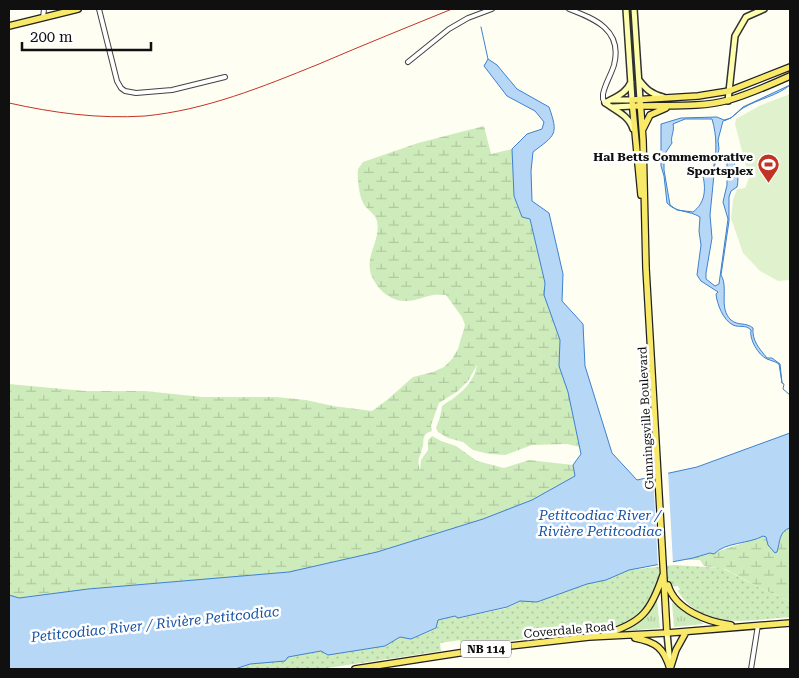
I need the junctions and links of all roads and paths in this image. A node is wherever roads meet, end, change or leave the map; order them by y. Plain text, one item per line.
1 (44, 9) edge
2 (78, 9) edge
3 (99, 9) edge
4 (492, 9) edge
5 (569, 9) edge
6 (626, 9) edge
7 (634, 9) edge
8 (764, 9) edge
9 (43, 18) junction
10 (9, 26) edge
11 (408, 62) dead end
12 (790, 67) edge
13 (790, 76) edge
14 (224, 77) dead end
15 (632, 80) junction
16 (639, 80) junction
17 (728, 91) junction
18 (668, 98) junction
19 (611, 100) junction
20 (640, 100) junction
21 (728, 100) junction
22 (632, 101) junction
23 (605, 104) junction
24 (612, 107) junction
25 (673, 107) junction
26 (634, 132) junction
27 (642, 132) junction
28 (645, 235) junction
29 (665, 571) junction
30 (668, 591) junction
31 (790, 623) edge
32 (758, 625) junction
33 (742, 627) junction
34 (686, 632) junction
35 (667, 634) junction
36 (625, 636) junction
37 (596, 637) junction
38 (355, 669) edge
39 (670, 669) edge
40 (751, 669) edge

1 - 9 street
2 - 9 main road
3 - 14 street
4 - 11 street
5 - 23 street
6 - 15 main road
7 - 16 main road
8 - 17 main road
9 - 10 main road
12 - 17 main road
13 - 21 main road
15 - 19 main road
15 - 22 main road
16 - 18 main road
16 - 20 main road
17 - 18 main road
17 - 21 main road
18 - 20 main road
19 - 22 main road
19 - 23 main road
20 - 22 main road
20 - 25 main road
20 - 27 main road
21 - 25 main road
22 - 24 main road
22 - 26 main road
23 - 24 main road
24 - 26 main road
25 - 27 main road
26 - 28 main road
27 - 28 main road
28 - 29 main road, Gunningsville Boulevard
29 - 30 main road, Gunningsville Boulevard
29 - 37 main road
30 - 33 main road
30 - 35 main road, Gunningsville Boulevard
31 - 32 main road, NB 114
32 - 33 main road, NB 114
32 - 40 street
33 - 34 main road, NB 114
34 - 35 main road, NB 114
34 - 39 main road
35 - 36 main road, Coverdale Road / NB 114
35 - 39 main road, Gunningsville Boulevard
36 - 37 main road, Coverdale Road / NB 114
36 - 39 main road
37 - 38 main road, Coverdale Road / NB 114

